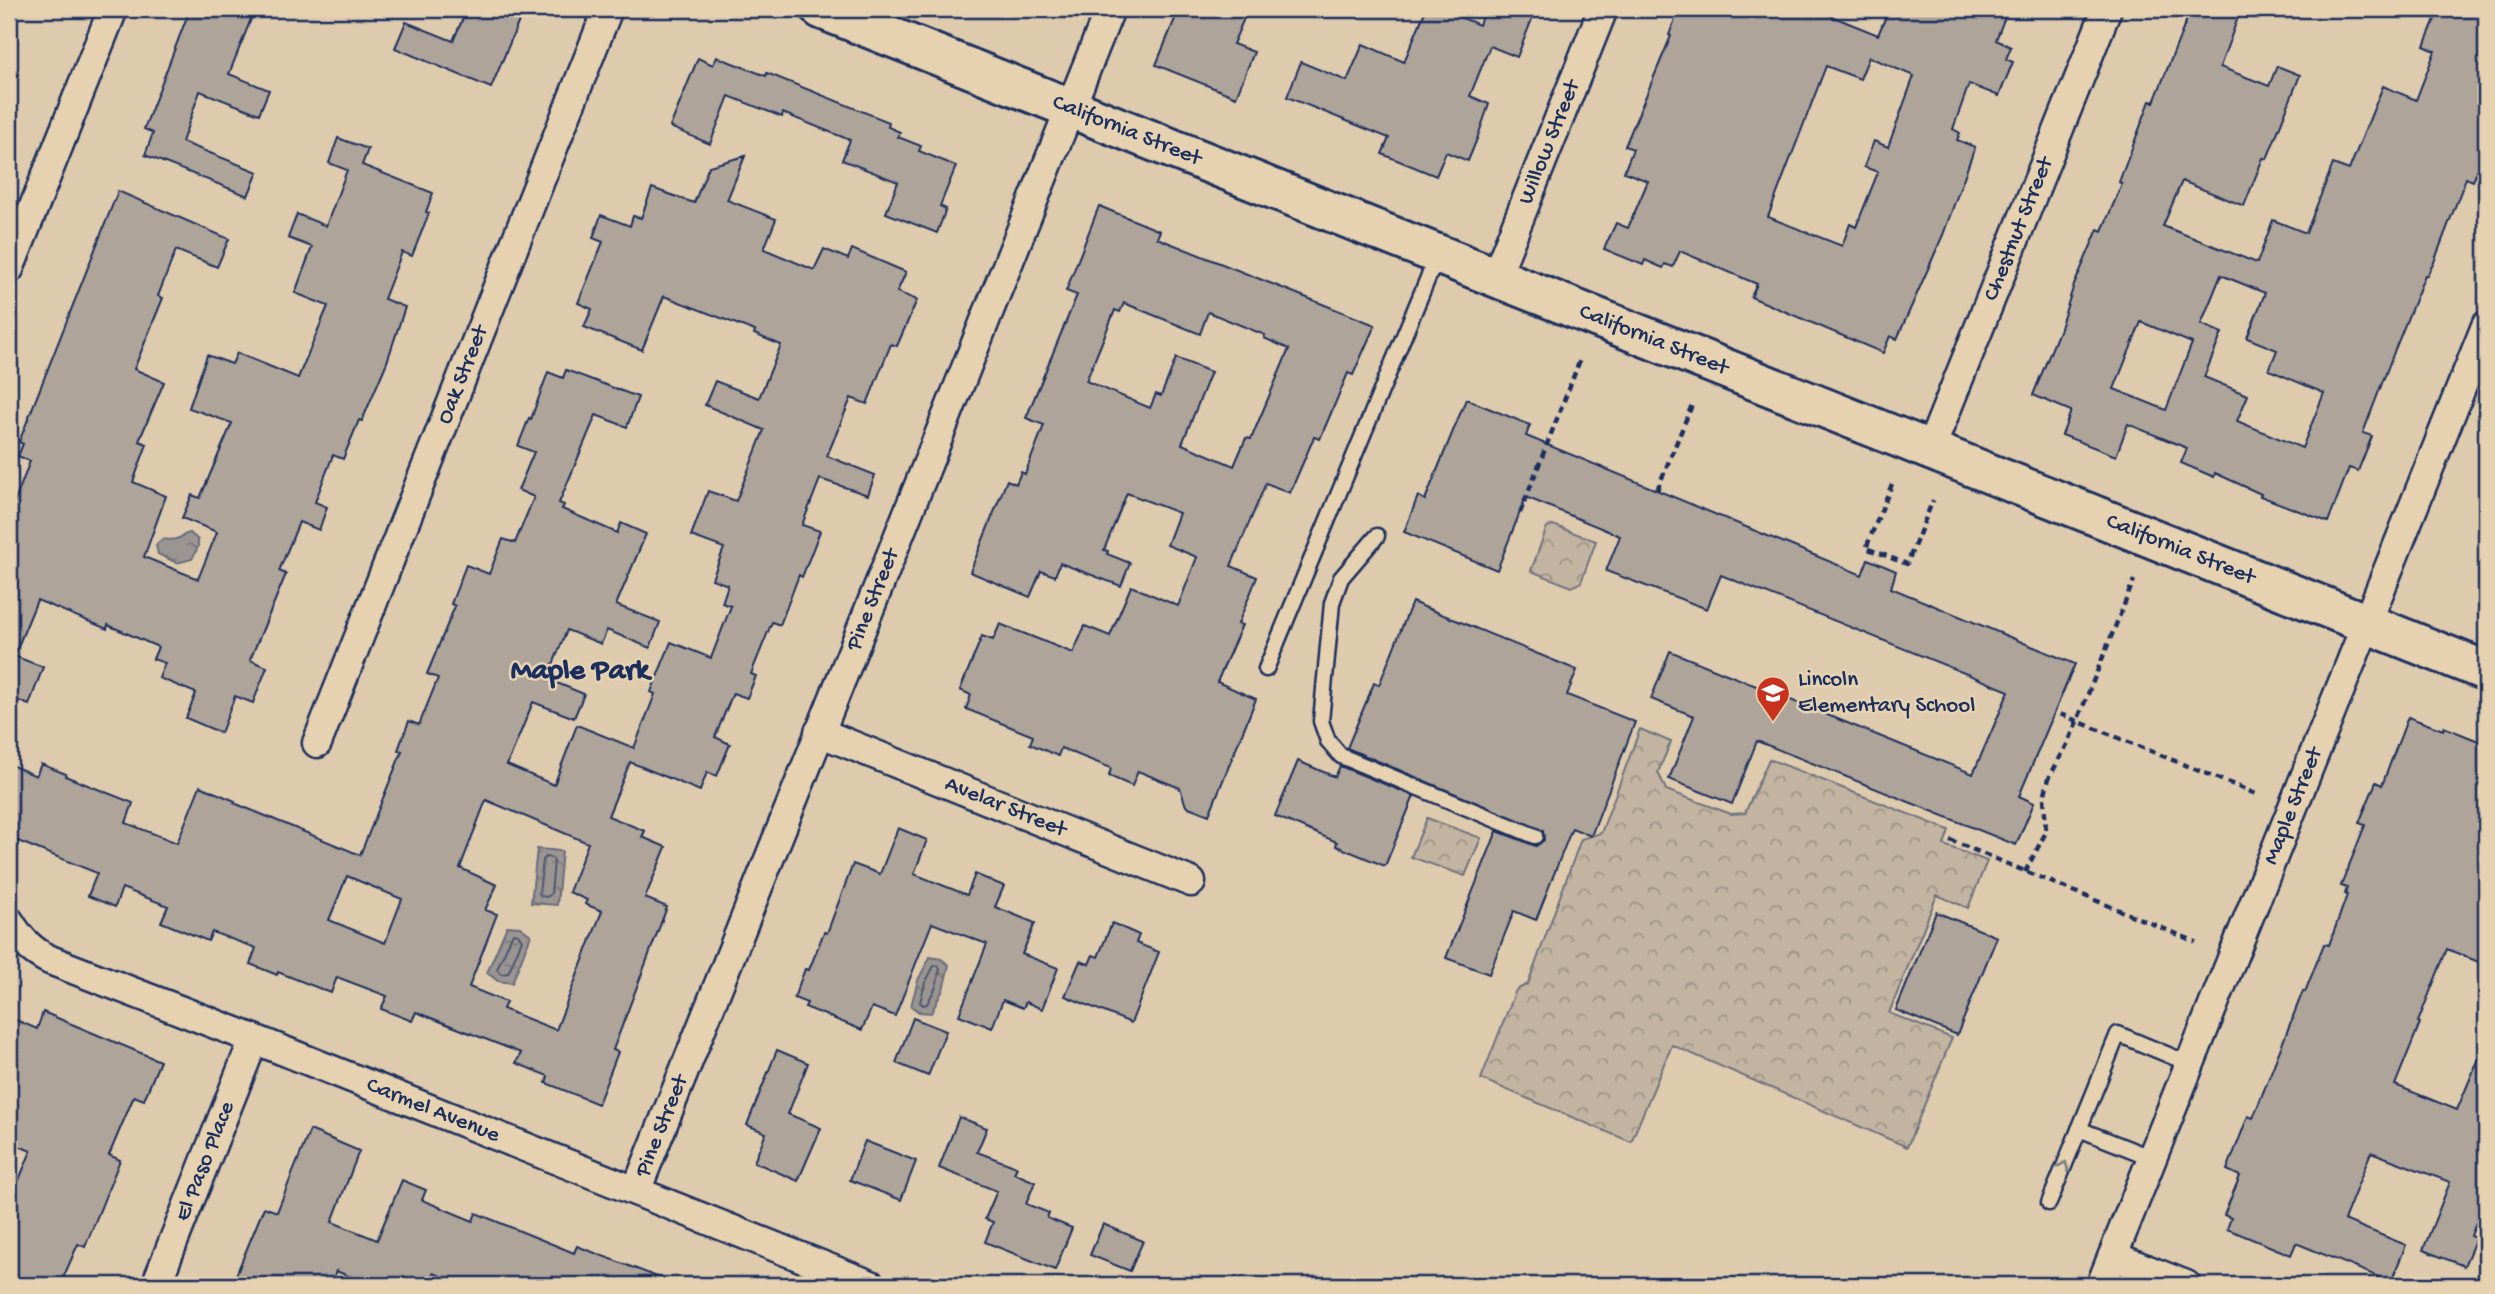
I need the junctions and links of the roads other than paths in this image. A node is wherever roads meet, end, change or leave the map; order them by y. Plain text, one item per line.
1 (113, 9) edge
2 (608, 9) edge
3 (821, 9) edge
4 (1110, 9) edge
5 (1603, 9) edge
6 (2107, 9) edge
7 (1071, 107) junction
8 (1438, 253) junction
9 (9, 269) edge
10 (1496, 276) junction
11 (2486, 326) edge
12 (1930, 450) junction
13 (1377, 536) dead end
14 (2368, 623) junction
15 (1266, 669) dead end
16 (2486, 671) edge
17 (819, 732) junction
18 (317, 743) dead end
19 (1535, 836) dead end
20 (1191, 882) dead end
21 (9, 921) edge
22 (254, 1039) junction
23 (2190, 1064) junction
24 (2079, 1129) junction
25 (2152, 1157) junction
26 (636, 1191) junction
27 (2049, 1203) dead end
28 (2113, 1256) junction
29 (156, 1285) edge
30 (871, 1285) edge
31 (2101, 1285) edge
32 (2186, 1285) edge

1 - 9 street
2 - 18 street, Oak Street
3 - 7 street, California Street
4 - 7 street, Pine Street
5 - 10 street, Willow Street
6 - 12 street, Chestnut Street
7 - 8 street, California Street
7 - 17 street, Pine Street
8 - 10 street, California Street
8 - 15 lane
10 - 12 street, California Street
11 - 14 street, Maple Street
12 - 14 street, California Street
13 - 19 lane
14 - 16 street, California Street
14 - 23 street, Maple Street
17 - 20 street, Avelar Street
17 - 26 street, Pine Street
21 - 22 street, Carmel Avenue
22 - 26 street, Carmel Avenue
22 - 29 street, El Paso Place
23 - 24 lane
23 - 25 street, Maple Street
24 - 25 lane
27 -> 24 lane
25 - 28 street, Maple Street
26 - 30 street, Carmel Avenue
28 - 31 street, Maple Street
28 - 32 street

